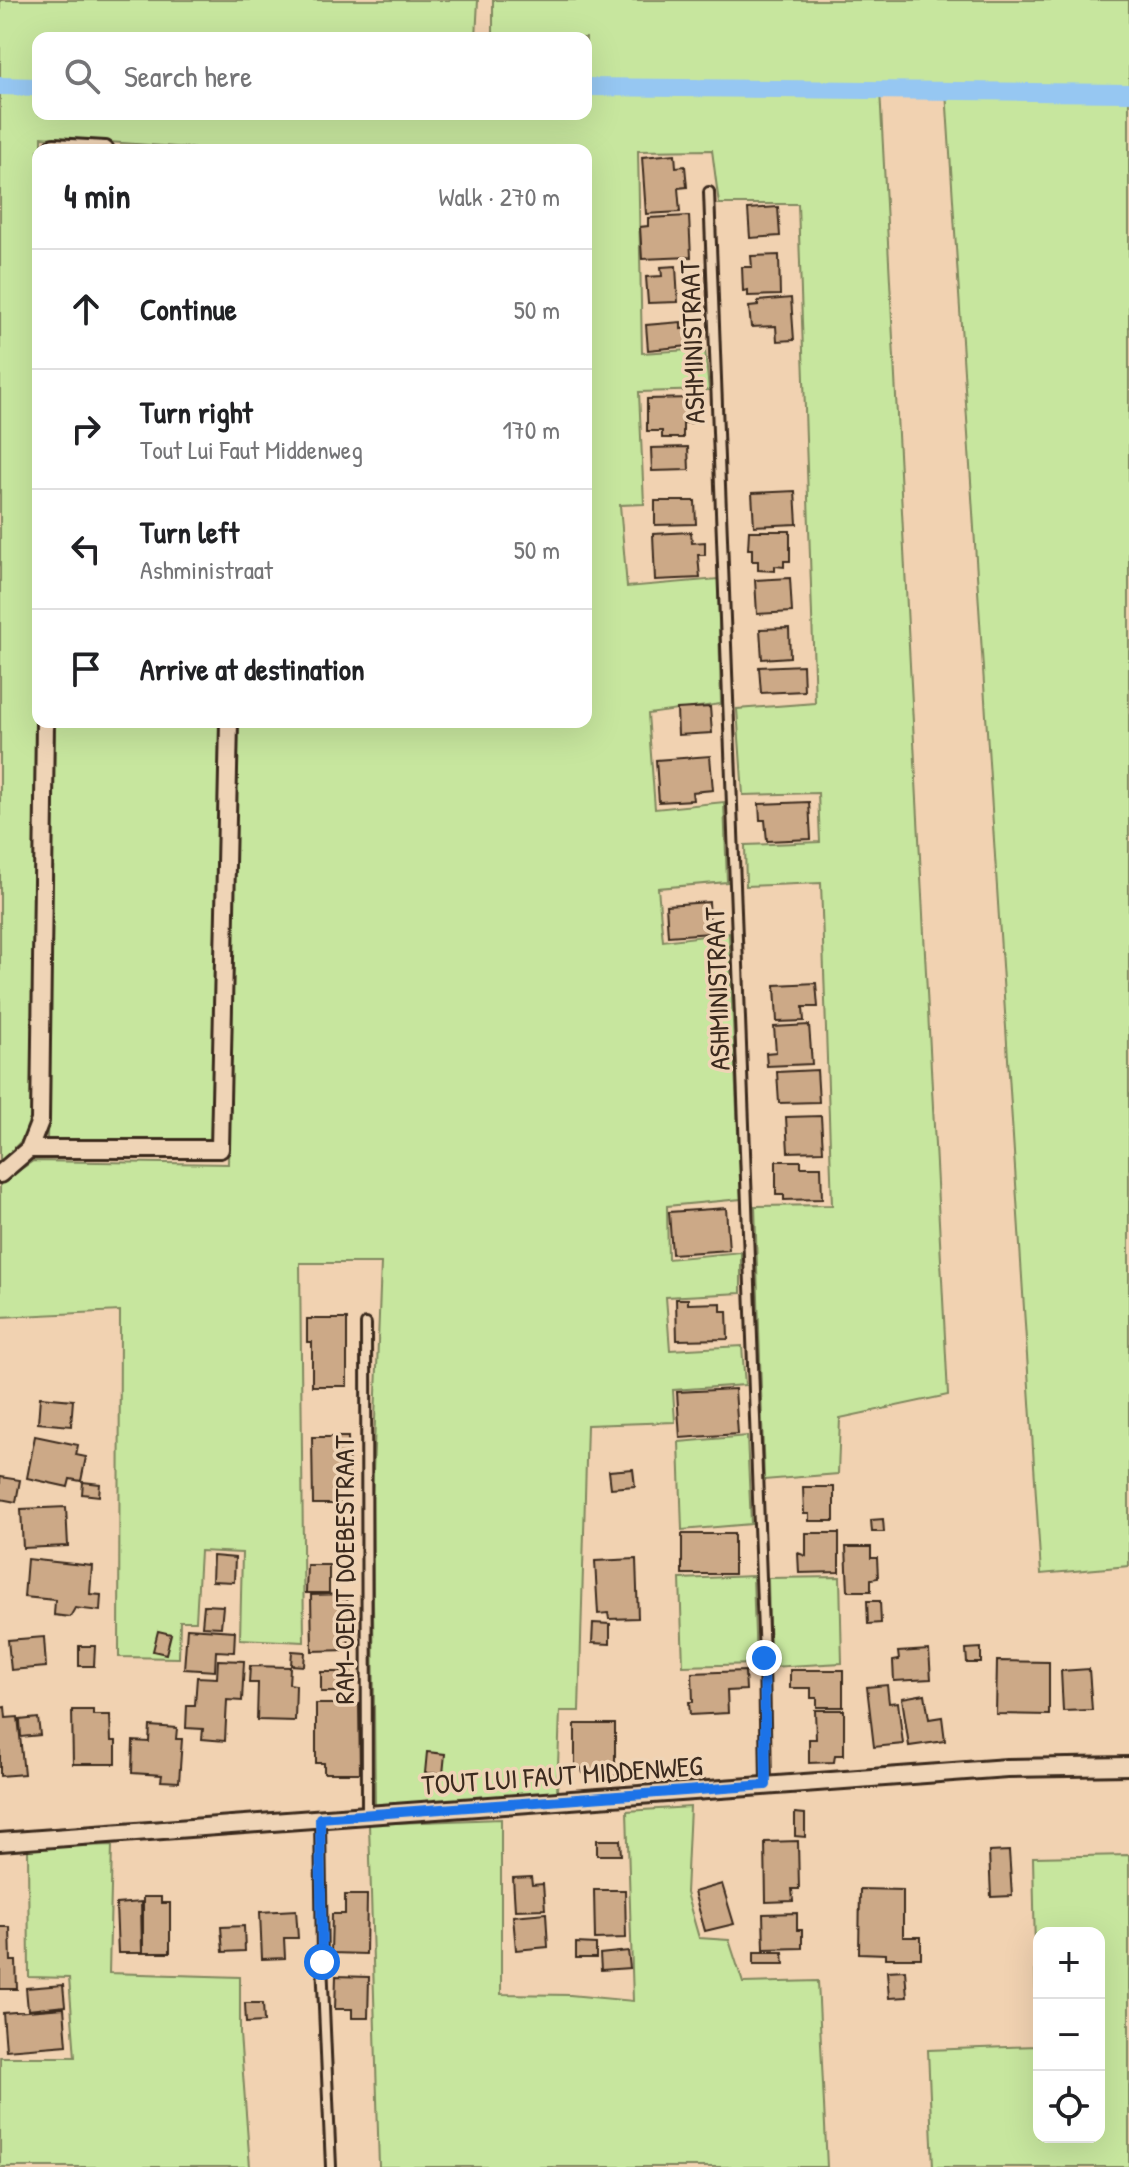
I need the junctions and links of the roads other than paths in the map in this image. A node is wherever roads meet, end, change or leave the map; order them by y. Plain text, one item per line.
1 (709, 192) dead end
2 (45, 728) edge
3 (229, 728) edge
4 (29, 1149) junction
5 (0, 1174) edge
6 (366, 1324) dead end
7 (1129, 1766) edge
8 (766, 1785) junction
9 (367, 1815) junction
10 (320, 1818) junction
11 (0, 1842) edge
12 (331, 2167) edge

1 - 8 lane, ASHMINISTRAAT
2 - 4 street
3 - 4 street
4 - 5 street
6 - 9 lane, RAM-OEDIT DOEBESTRAAT
7 - 8 street, TOUT LUI FAUT MIDDENWEG
8 - 9 street, TOUT LUI FAUT MIDDENWEG
9 - 10 street, TOUT LUI FAUT MIDDENWEG
10 - 11 street, TOUT LUI FAUT MIDDENWEG
10 - 12 lane

